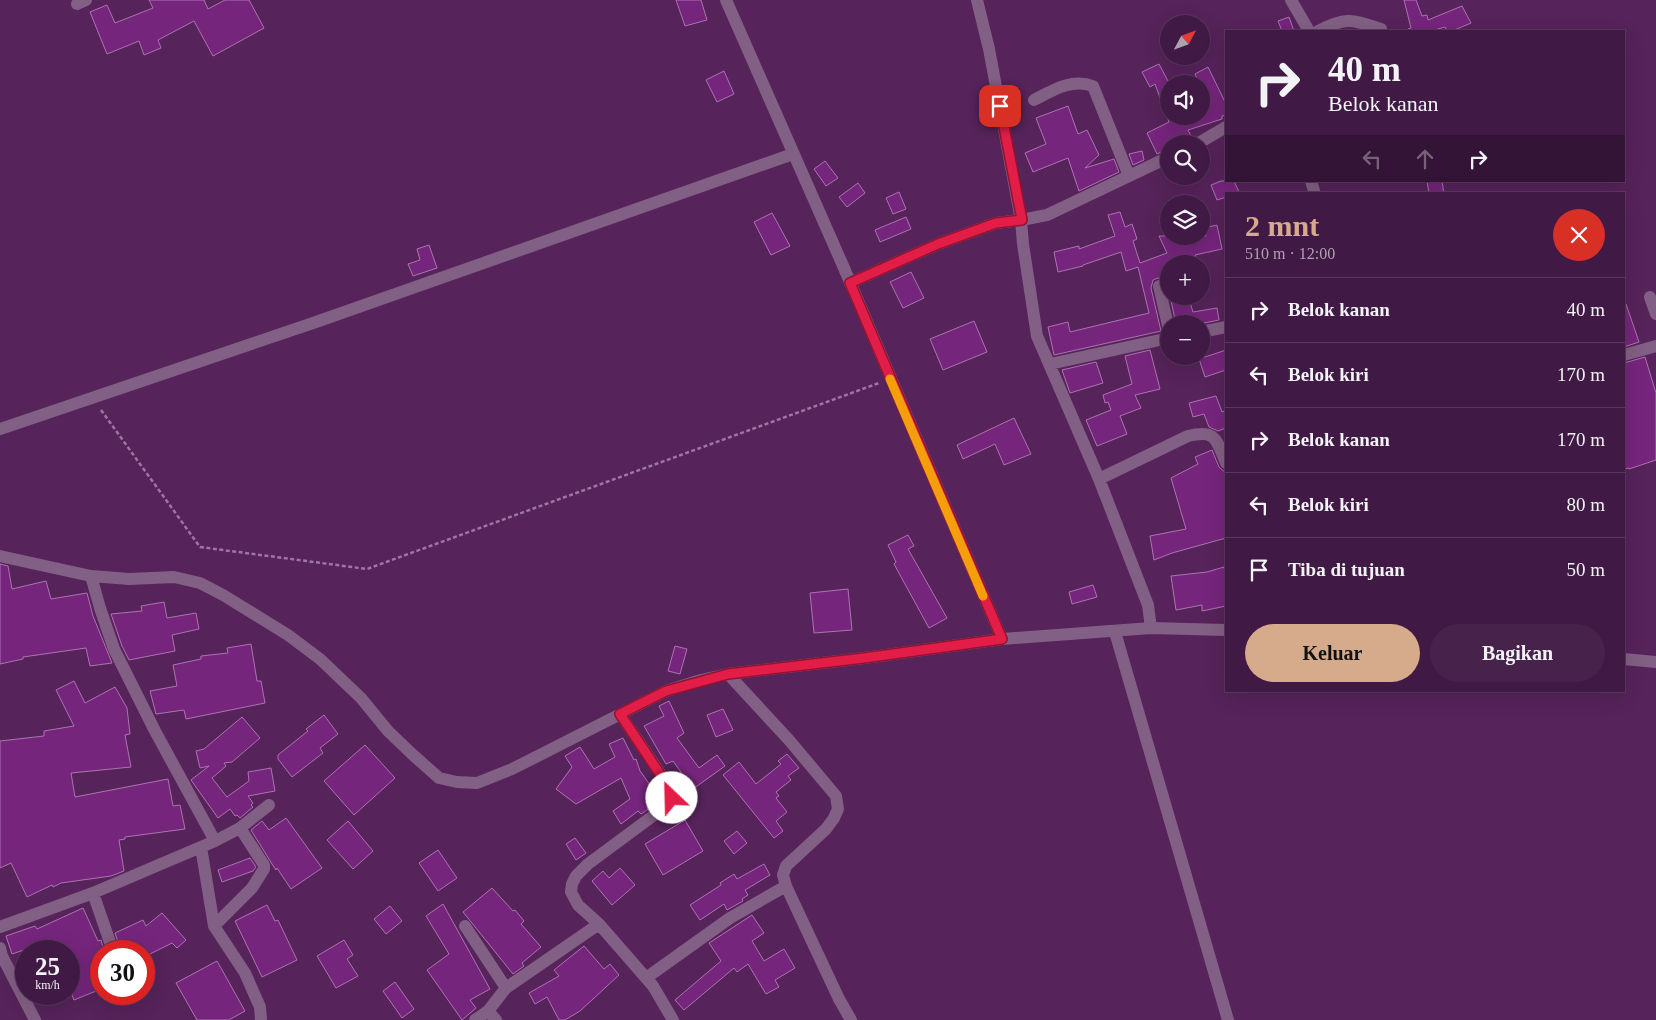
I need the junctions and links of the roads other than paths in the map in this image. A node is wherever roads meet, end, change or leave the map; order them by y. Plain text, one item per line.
1 (726, 0) edge
2 (977, 0) edge
3 (1295, 1) edge
4 (1381, 29) dead end
5 (1309, 30) edge
6 (1320, 30) edge
7 (1034, 100) dead end
8 (1225, 128) edge
9 (1210, 136) edge
10 (793, 154) junction
11 (1160, 161) edge
12 (1129, 176) junction
13 (1022, 220) junction
14 (850, 283) junction
15 (1159, 286) dead end
16 (1650, 297) dead end
17 (1656, 314) edge
18 (1166, 315) edge
19 (1225, 327) edge
20 (1210, 330) edge
21 (1160, 340) edge
22 (1656, 346) edge
23 (1625, 355) edge
24 (1050, 364) junction
25 (0, 429) edge
26 (1225, 462) edge
27 (1099, 479) junction
28 (0, 556) edge
29 (92, 576) junction
30 (1151, 628) junction
31 (1225, 630) edge
32 (1115, 632) junction
33 (1002, 639) junction
34 (1625, 659) edge
35 (1656, 662) edge
36 (728, 674) junction
37 (620, 714) junction
38 (269, 805) dead end
39 (240, 828) junction
40 (215, 841) junction
41 (201, 847) junction
42 (786, 886) junction
43 (93, 893) junction
44 (599, 924) junction
45 (214, 926) junction
46 (465, 926) dead end
47 (0, 927) edge
48 (109, 940) edge
49 (0, 948) edge
50 (646, 978) junction
51 (506, 988) junction
52 (492, 1016) edge
53 (35, 1020) edge
54 (261, 1020) edge
55 (474, 1020) edge
56 (673, 1020) edge
57 (851, 1020) edge
58 (1228, 1020) edge

1 - 10 street
2 - 13 street
3 - 5 street
4 - 6 street
7 - 12 street
8 - 9 street
10 - 14 street
10 - 25 street
11 - 12 street
12 - 13 street
13 - 14 street
13 - 24 street
14 - 33 street
15 - 18 street
16 - 17 street
19 - 20 street
21 - 24 street
22 - 23 street
24 - 27 street
26 - 27 street
27 - 30 street
28 - 29 street
29 - 37 street
29 - 40 street
30 - 31 street
30 - 32 street
32 - 33 street
32 - 58 street
33 - 36 street
34 - 35 street
36 - 37 street
36 - 42 street
37 - 44 street
38 - 39 street
39 - 40 street
39 - 45 street
40 - 41 street
41 - 43 street
41 - 45 street
42 - 50 street
42 - 57 street
43 - 47 street
43 - 48 street
44 - 50 street
44 - 51 street
45 - 54 street
46 - 51 street
49 - 53 street
50 - 56 street
51 - 52 street
52 - 55 street

